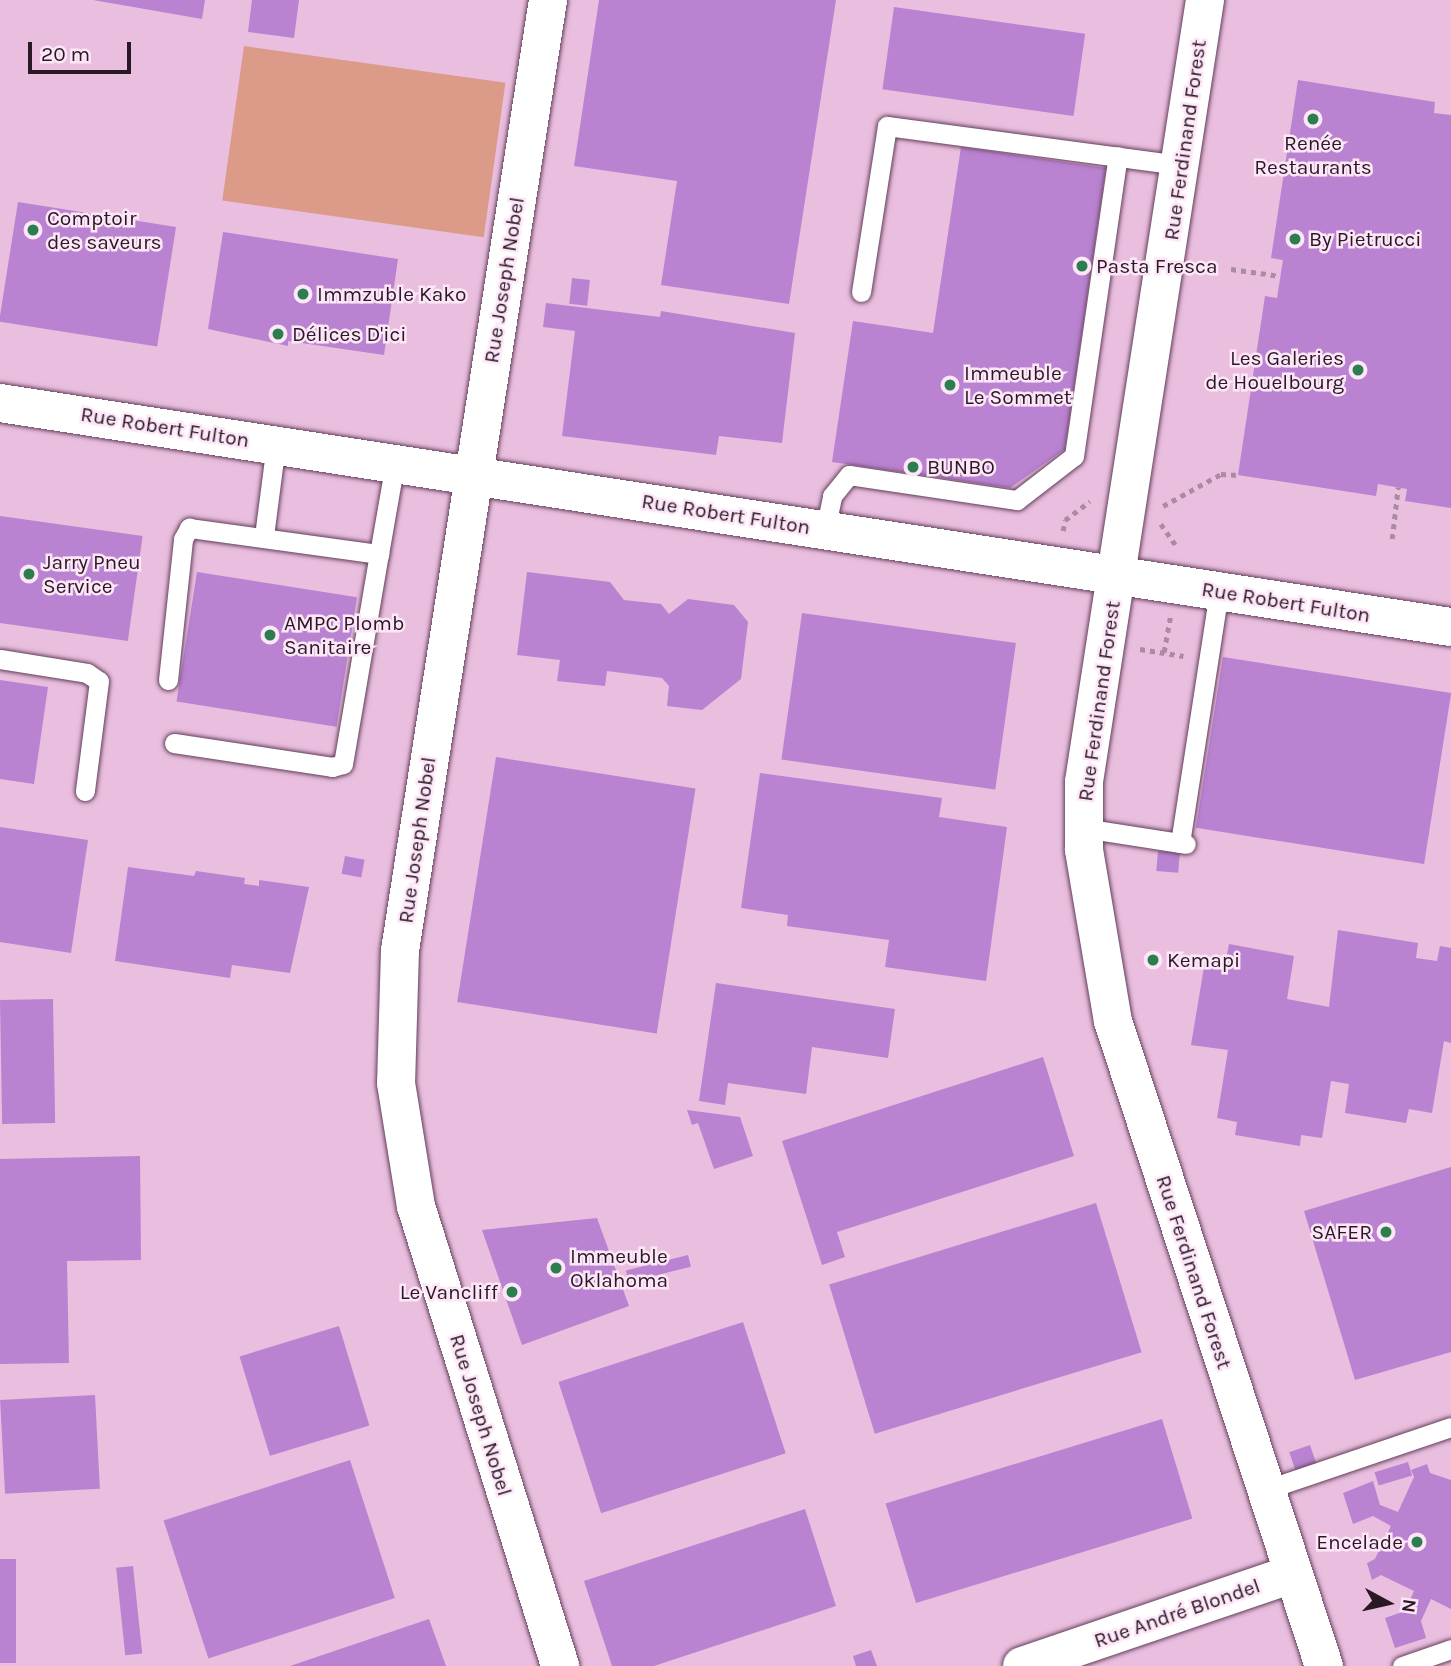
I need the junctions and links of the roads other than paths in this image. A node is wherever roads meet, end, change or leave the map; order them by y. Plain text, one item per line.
1 (548, 0) edge
2 (1205, 0) edge
3 (1118, 156) junction
4 (1181, 165) junction
5 (861, 292) dead end
6 (0, 403) edge
7 (276, 444) junction
8 (395, 462) junction
9 (473, 473) junction
10 (825, 530) junction
11 (264, 536) junction
12 (380, 554) junction
13 (1116, 576) junction
14 (1219, 592) junction
15 (1451, 627) edge
16 (0, 659) edge
17 (168, 680) dead end
18 (174, 743) dead end
19 (85, 790) dead end
20 (1084, 828) junction
21 (1451, 1427) edge
22 (1265, 1490) junction
23 (1293, 1574) junction
24 (1451, 1649) edge
25 (560, 1666) edge
26 (1022, 1666) edge
27 (1324, 1666) edge
28 (1402, 1666) edge

1 - 9 street, Rue Joseph Nobel
2 - 4 street, Rue Ferdinand Forest
3 - 4 lane
3 - 5 lane
3 - 10 lane
4 - 13 street, Rue Ferdinand Forest
6 - 7 street, Rue Robert Fulton
7 - 8 street, Rue Robert Fulton
7 - 11 lane
8 - 9 street, Rue Robert Fulton
8 - 12 lane
9 - 10 street, Rue Robert Fulton
9 - 25 street, Rue Joseph Nobel
10 - 13 street, Rue Robert Fulton
11 - 12 lane
11 - 17 lane
12 - 18 lane
13 - 14 street, Rue Robert Fulton
13 - 20 street, Rue Ferdinand Forest
14 - 15 street, Rue Robert Fulton
14 - 20 lane
16 - 19 lane
20 - 22 street, Rue Ferdinand Forest
21 - 22 lane
22 - 23 street, Rue Ferdinand Forest
23 - 26 street, Rue André Blondel
23 - 27 street, Rue Ferdinand Forest
24 - 28 lane

